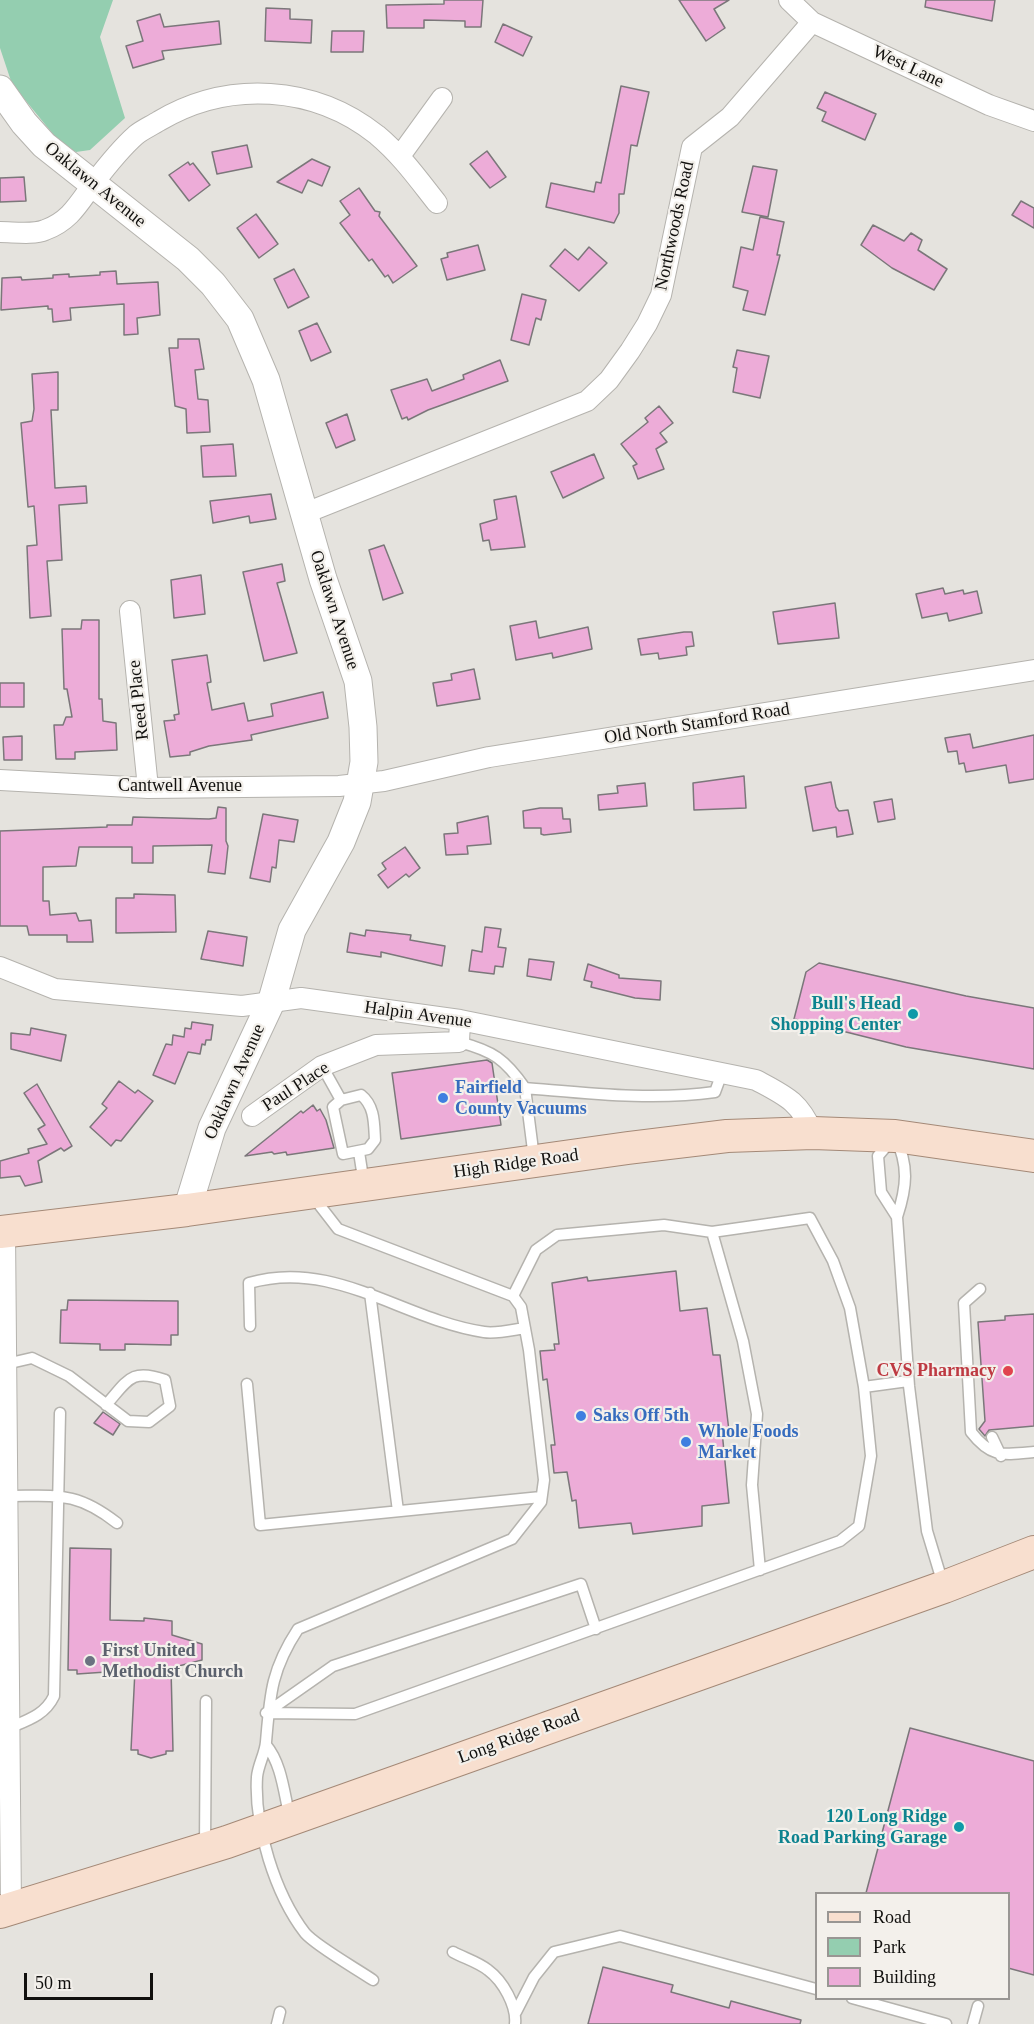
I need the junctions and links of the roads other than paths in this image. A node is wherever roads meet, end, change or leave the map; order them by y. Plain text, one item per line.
1 (789, 0) edge
2 (812, 22) junction
3 (0, 88) edge
4 (442, 98) dead end
5 (1034, 121) edge
6 (400, 156) junction
7 (92, 185) junction
8 (437, 203) dead end
9 (0, 232) edge
10 (303, 514) junction
11 (130, 611) dead end
12 (1034, 670) edge
13 (0, 780) edge
14 (360, 783) junction
15 (148, 788) junction
16 (0, 967) edge
17 (272, 1000) junction
18 (460, 1020) junction
19 (459, 1042) junction
20 (322, 1066) junction
21 (722, 1073) junction
22 (525, 1088) junction
23 (341, 1100) junction
24 (252, 1116) dead end
25 (813, 1133) junction
26 (895, 1136) junction
27 (359, 1152) junction
28 (1031, 1159) edge
29 (535, 1162) junction
30 (364, 1184) junction
31 (310, 1192) junction
32 (187, 1210) junction
33 (897, 1217) junction
34 (3, 1232) edge
35 (712, 1232) junction
36 (980, 1289) dead end
37 (370, 1293) junction
38 (513, 1296) junction
39 (250, 1326) dead end
40 (525, 1328) junction
41 (6, 1364) junction
42 (908, 1381) junction
43 (247, 1384) dead end
44 (864, 1387) junction
45 (106, 1405) junction
46 (60, 1413) dead end
47 (992, 1437) dead end
48 (1034, 1452) edge
49 (1002, 1456) junction
50 (8, 1496) junction
51 (59, 1496) junction
52 (542, 1497) junction
53 (398, 1511) junction
54 (117, 1522) dead end
55 (1034, 1552) edge
56 (760, 1570) junction
57 (944, 1587) junction
58 (597, 1629) junction
59 (206, 1701) dead end
60 (266, 1713) junction
61 (9, 1728) junction
62 (266, 1745) junction
63 (290, 1818) junction
64 (260, 1828) junction
65 (205, 1849) junction
66 (5, 1910) edge
67 (453, 1952) dead end
68 (373, 1980) dead end
69 (815, 1989) edge
70 (859, 2000) edge
71 (978, 2006) dead end
72 (280, 2012) dead end
73 (516, 2012) junction
74 (277, 2024) edge
75 (515, 2024) edge
76 (946, 2024) edge
77 (973, 2024) edge

1 - 2 street, West Lane
2 - 5 street, West Lane
2 - 10 street, Northwoods Road
3 - 7 street, Oaklawn Avenue
4 - 6 street
6 - 7 street
6 - 8 street
7 - 9 street
7 - 10 street, Oaklawn Avenue
10 - 14 street, Oaklawn Avenue
11 - 15 street, Reed Place
12 - 14 street, Old North Stamford Road
13 - 15 street, Cantwell Avenue
14 - 15 street, Cantwell Avenue
14 - 17 street, Oaklawn Avenue
16 - 17 street, Halpin Avenue
17 - 18 street, Halpin Avenue
17 - 32 street, Oaklawn Avenue
18 - 19 street
18 - 21 street, Halpin Avenue
19 - 20 street, Paul Place
19 - 22 lane
20 - 23 lane
20 - 24 street, Paul Place
21 - 22 lane
21 - 25 street, Halpin Avenue
22 - 29 lane
23 - 27 lane
23 - 27 lane
25 - 26 main road, High Ridge Road
25 - 29 main road, High Ridge Road
26 - 28 main road, High Ridge Road
26 - 33 lane
26 - 33 lane
27 - 30 lane
29 - 30 main road, High Ridge Road
30 - 31 main road, High Ridge Road
31 - 32 main road, High Ridge Road
31 - 38 lane
32 - 34 main road, High Ridge Road
33 - 42 lane
34 - 41 street
35 - 38 lane
35 - 44 lane
35 - 56 lane
36 - 49 lane
37 - 39 lane
37 - 40 lane
37 - 53 lane
38 - 40 lane
40 - 52 lane
41 - 45 lane
41 - 50 street
42 - 44 lane
42 - 57 lane
43 - 53 lane
44 - 56 lane
45 - 45 lane
46 - 51 lane
47 - 49 lane
48 - 49 lane
50 - 51 lane
50 - 61 street
51 - 54 lane
51 - 61 lane
52 - 53 lane
52 - 60 lane
55 - 57 main road, Long Ridge Road
56 - 58 lane
57 - 63 main road, Long Ridge Road
58 - 60 lane
58 - 60 lane
59 - 65 lane
60 - 62 lane
61 - 66 street
62 - 63 lane
62 - 64 lane
63 - 64 main road, Long Ridge Road
64 - 65 main road, Long Ridge Road
64 - 68 lane
65 - 66 main road, Long Ridge Road
67 - 73 lane
69 - 73 lane
70 - 76 lane
71 - 77 lane
72 - 74 lane
73 - 75 lane

